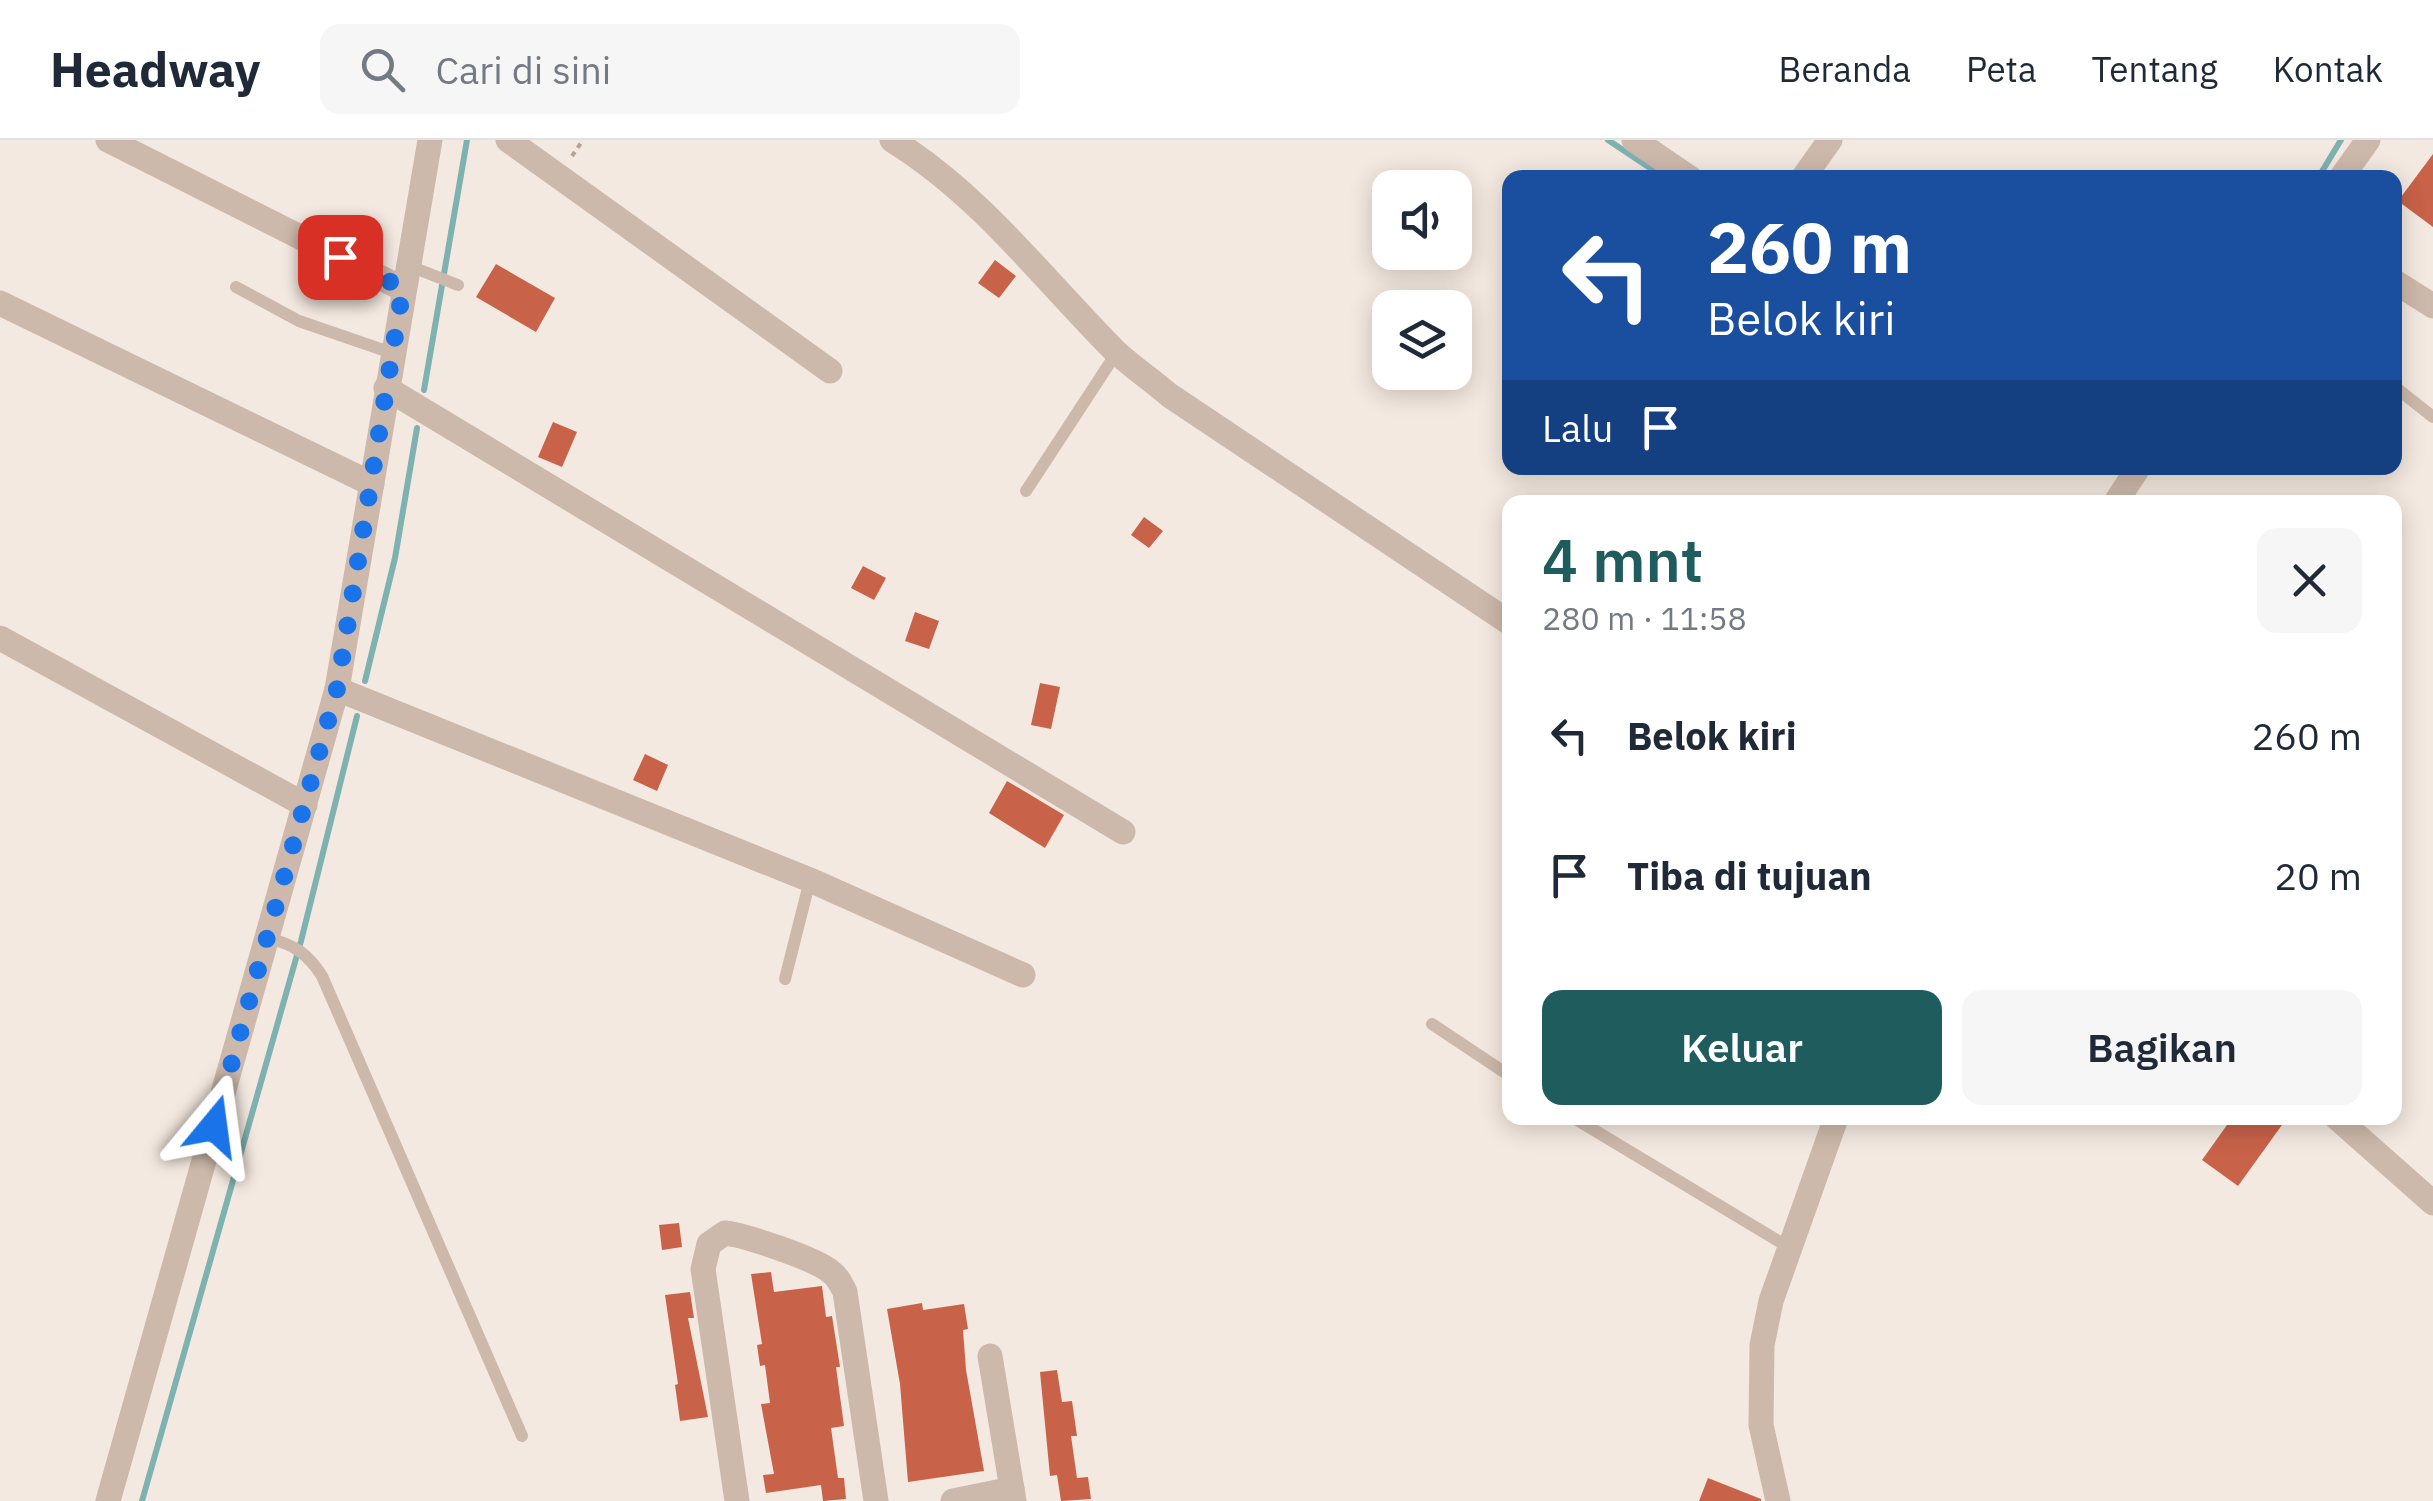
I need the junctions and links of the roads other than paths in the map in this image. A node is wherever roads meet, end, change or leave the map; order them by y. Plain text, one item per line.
1 (108, 140) edge
2 (430, 140) edge
3 (508, 140) edge
4 (892, 140) edge
5 (1634, 140) edge
6 (1830, 140) edge
7 (2368, 140) edge
8 (1678, 170) edge
9 (1809, 170) edge
10 (2347, 170) edge
11 (412, 275) junction
12 (452, 282) dead end
13 (2402, 286) edge
14 (236, 287) dead end
15 (0, 303) edge
16 (2433, 306) edge
17 (1117, 352) junction
18 (392, 353) junction
19 (830, 371) dead end
20 (2402, 393) edge
21 (398, 395) junction
22 (2433, 417) edge
23 (372, 484) junction
24 (1026, 491) dead end
25 (1502, 618) edge
26 (0, 638) edge
27 (356, 696) junction
28 (305, 806) junction
29 (1123, 832) dead end
30 (810, 880) junction
31 (267, 938) junction
32 (1023, 974) dead end
33 (785, 978) dead end
34 (1432, 1024) dead end
35 (1502, 1071) edge
36 (1586, 1125) edge
37 (1834, 1125) edge
38 (2345, 1125) edge
39 (2433, 1203) edge
40 (1790, 1248) junction
41 (990, 1356) dead end
42 (522, 1436) dead end
43 (1013, 1495) edge
44 (108, 1501) edge
45 (737, 1501) edge
46 (876, 1501) edge
47 (953, 1501) edge
48 (1778, 1501) edge

1 - 11 street
2 - 11 street
3 - 19 street
4 - 17 street
5 - 8 street
6 - 9 street
7 - 10 street
11 - 12 lane
11 - 18 street
13 - 16 street
14 - 18 lane
15 - 23 street
17 - 24 lane
17 - 25 street
18 - 21 street
20 - 22 lane
21 - 23 street
21 - 29 street
23 - 27 street
26 - 28 street
27 - 28 street
27 - 30 street
28 - 31 street
30 - 32 street
30 - 33 lane
31 - 42 lane
31 - 44 street
34 - 35 lane
36 - 40 lane
37 - 40 street
38 - 39 street
40 - 48 street
41 - 43 street
43 - 47 street
45 - 46 street

